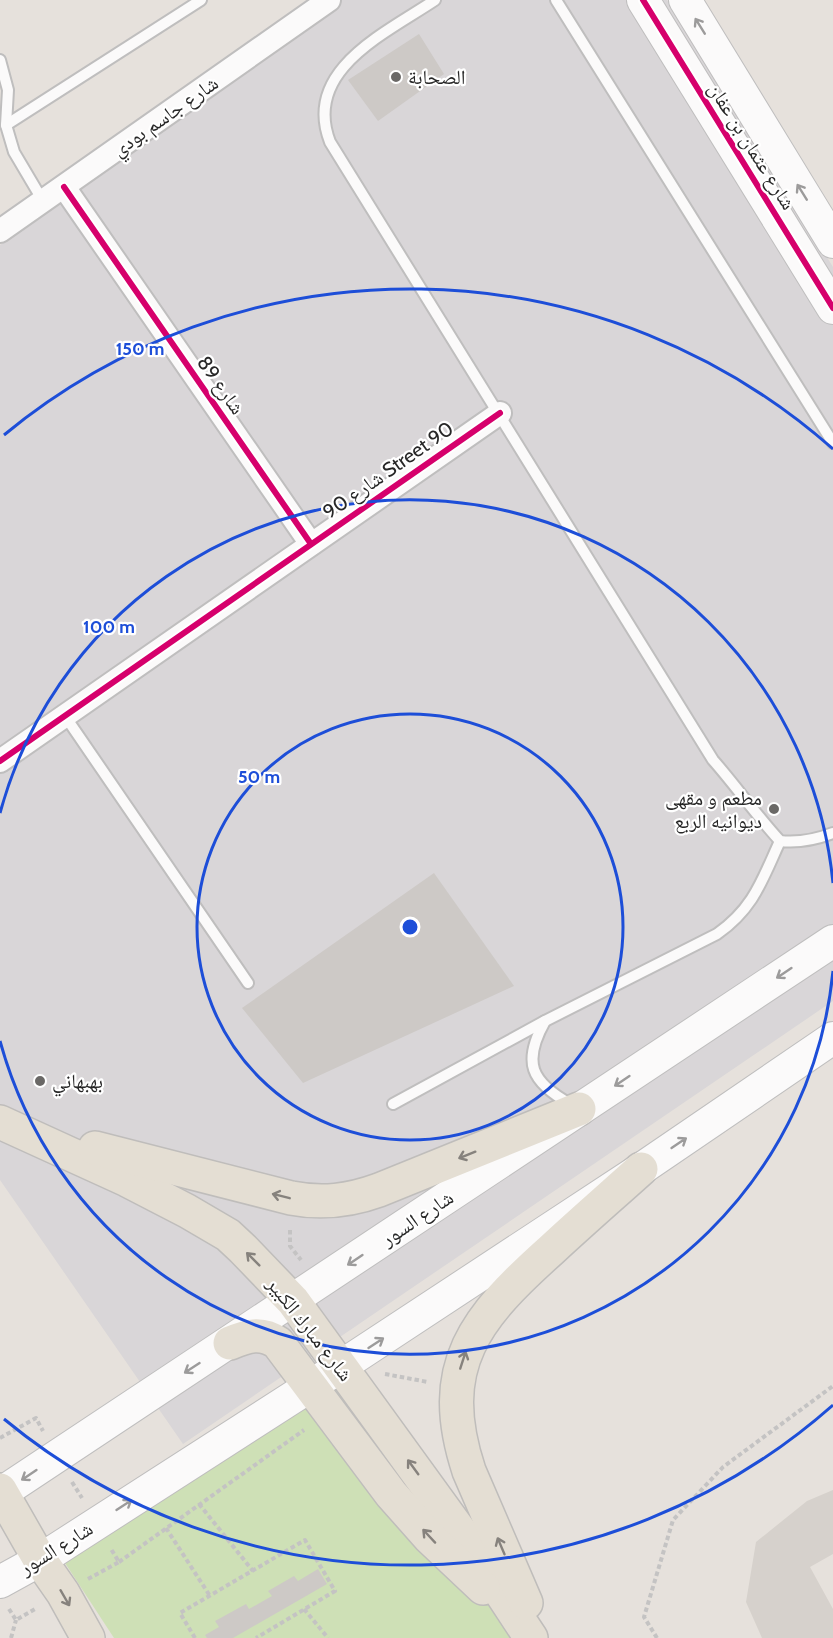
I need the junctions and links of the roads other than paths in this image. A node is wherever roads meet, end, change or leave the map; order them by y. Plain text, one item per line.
1 (201, 0) edge
2 (329, 0) edge
3 (435, 0) edge
4 (556, 0) edge
5 (643, 0) edge
6 (685, 0) edge
7 (0, 60) edge
8 (6, 125) junction
9 (64, 187) junction
10 (43, 201) junction
11 (0, 231) edge
12 (833, 242) edge
13 (833, 308) edge
14 (500, 413) junction
15 (829, 428) edge
16 (833, 443) edge
17 (311, 544) junction
18 (65, 716) junction
19 (0, 761) edge
20 (833, 833) edge
21 (780, 841) junction
22 (832, 941) edge
23 (248, 982) dead end
24 (545, 1021) junction
25 (833, 1038) edge
26 (393, 1104) dead end
27 (579, 1109) junction
28 (4, 1124) edge
29 (641, 1169) junction
30 (293, 1301) junction
31 (230, 1343) junction
32 (353, 1358) junction
33 (310, 1386) junction
34 (1, 1492) edge
35 (40, 1560) junction
36 (3, 1592) edge
37 (530, 1632) edge
38 (88, 1638) edge

1 - 8 lane
2 - 9 street, شارع جاسم بودي
3 - 14 lane
4 - 15 lane
5 - 13 main road, شارع عثمان بن عفان
12 -> 6 main road, شارع عثمان بن عفان
7 - 8 lane
8 - 10 lane
9 - 10 street, شارع جاسم بودي
9 - 17 street, شارع 89
10 - 11 street, شارع جاسم بودي
14 - 17 street, شارع 90 Street 90
14 - 21 lane
15 - 16 lane
17 - 18 street, شارع 90 Street 90
18 - 19 street, شارع 90 Street 90
18 - 23 lane
20 - 21 lane
21 - 24 lane
22 -> 27 main road, شارع السور
24 - 26 lane
24 - 27 lane
29 -> 25 main road, شارع السور
27 -> 28 main road
27 -> 30 main road, شارع السور
30 -> 28 main road, شارع مبارك الكبير
32 -> 29 main road, شارع السور
37 -> 29 main road
30 - 31 main road, شارع السور
30 - 32 main road, شارع مبارك الكبير
31 - 33 main road
31 -> 34 main road, شارع السور
32 - 33 main road, شارع السور
37 -> 32 main road, شارع مبارك الكبير
35 -> 33 main road, شارع السور
37 -> 33 main road
34 - 35 main road
35 - 36 main road, شارع السور
35 -> 38 main road

